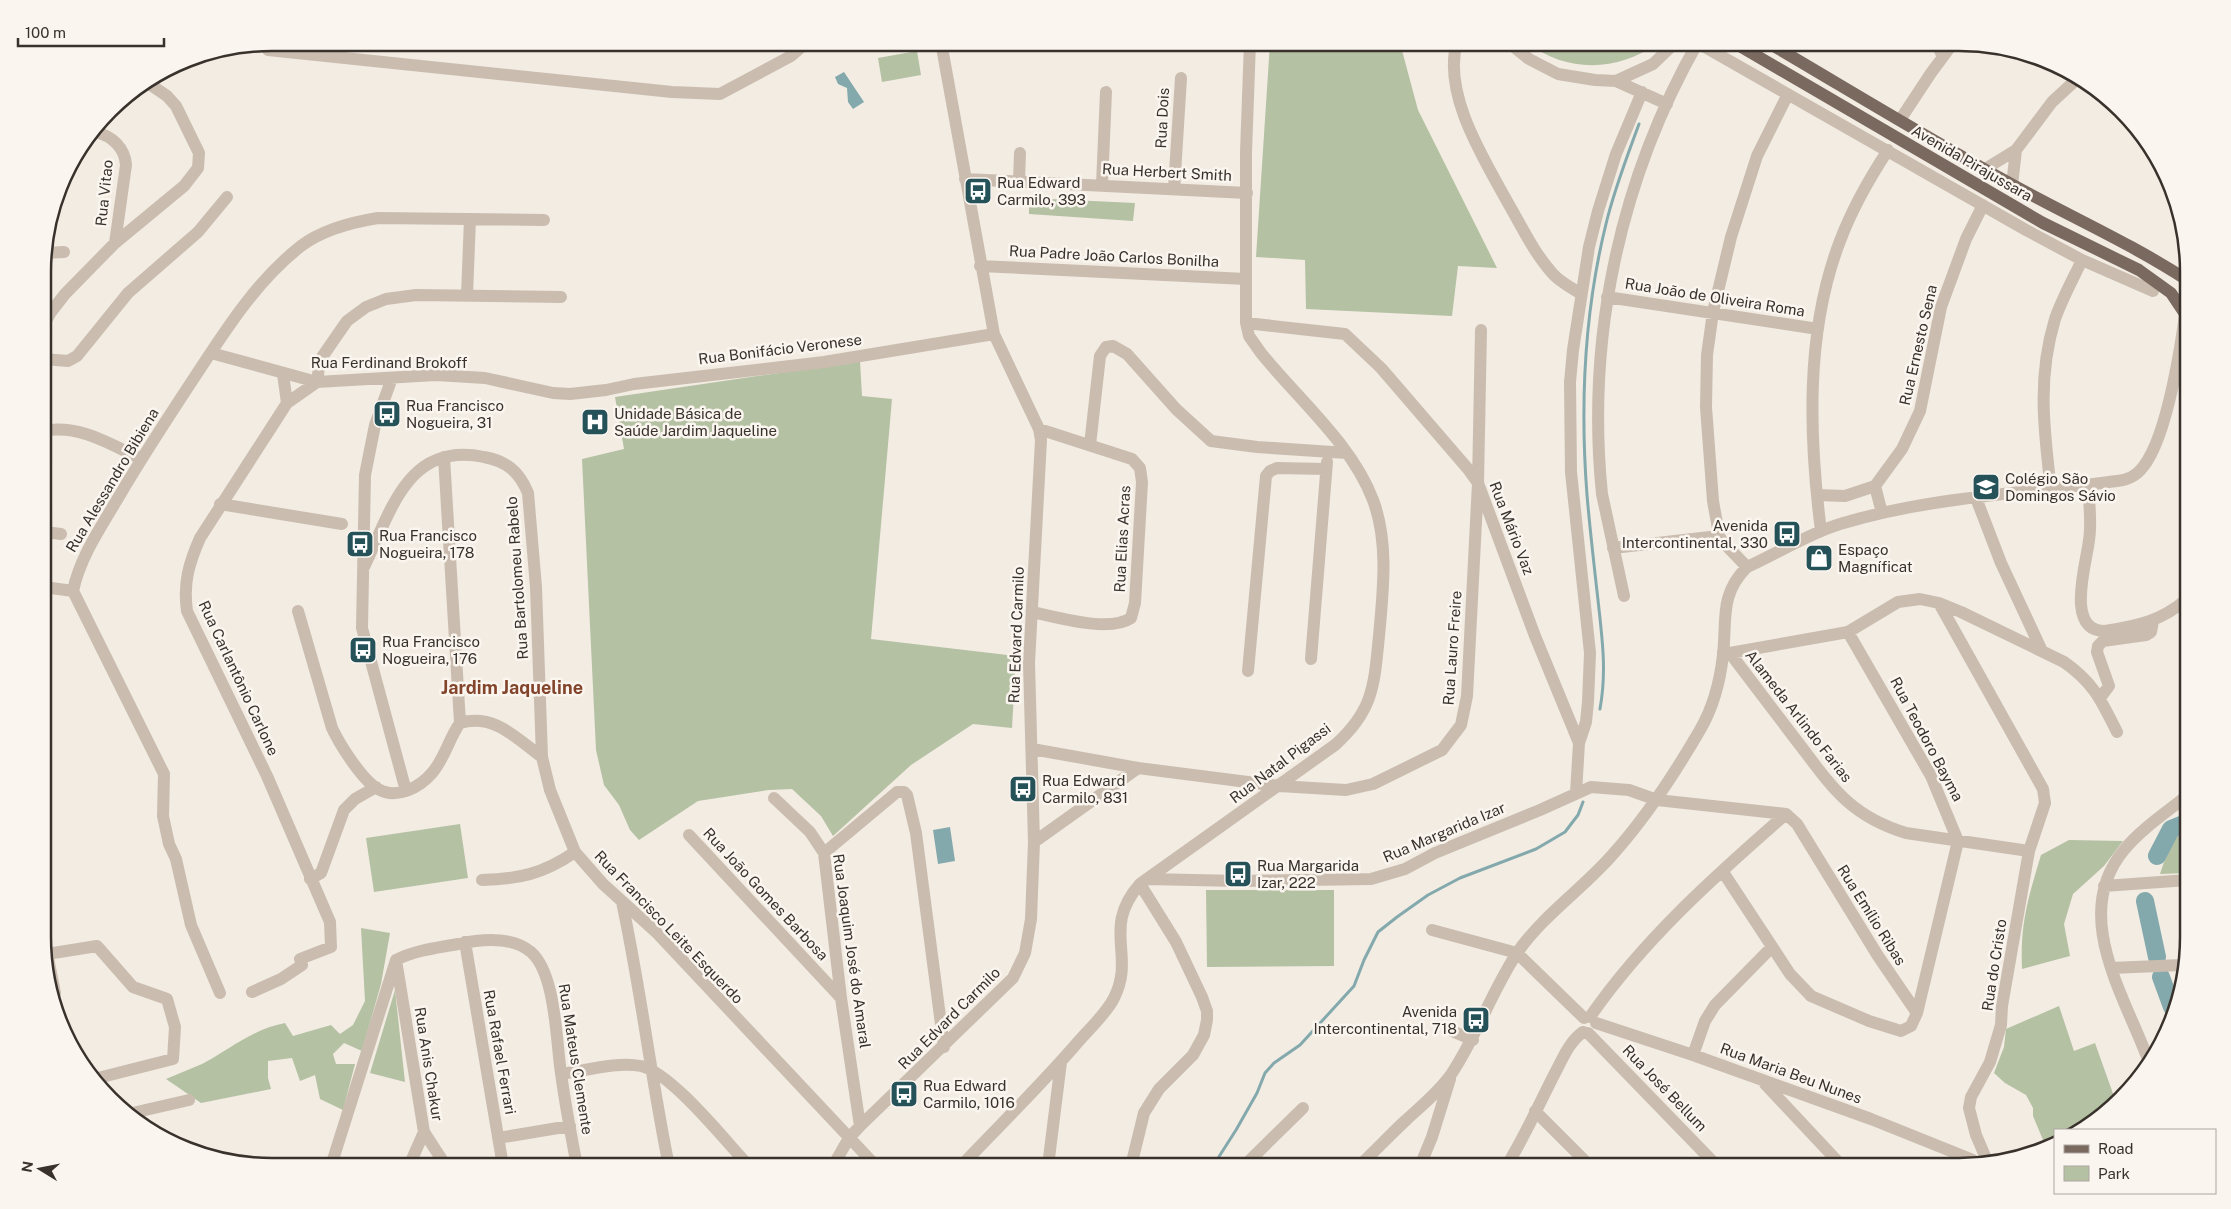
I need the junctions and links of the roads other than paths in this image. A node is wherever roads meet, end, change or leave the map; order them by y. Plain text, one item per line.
1 (278, 51) edge
2 (797, 51) edge
3 (943, 51) edge
4 (1250, 51) edge
5 (1451, 51) edge
6 (1455, 51) edge
7 (1519, 51) edge
8 (1667, 51) edge
9 (1694, 51) edge
10 (1712, 51) edge
11 (1748, 51) edge
12 (1782, 51) edge
13 (1940, 51) edge
14 (1947, 51) edge
15 (1943, 57) junction
16 (1452, 62) junction
17 (1181, 78) dead end
18 (1616, 81) junction
19 (2072, 83) edge
20 (153, 87) edge
21 (1106, 92) dead end
22 (1642, 92) junction
23 (1788, 94) junction
24 (1667, 104) junction
25 (1900, 120) junction
26 (100, 134) edge
27 (1888, 150) junction
28 (2016, 150) junction
29 (1020, 153) dead end
30 (1985, 169) junction
31 (965, 180) junction
32 (1019, 181) junction
33 (2012, 184) junction
34 (1102, 185) junction
35 (1174, 189) junction
36 (1246, 193) junction
37 (227, 197) dead end
38 (1982, 206) junction
39 (470, 219) junction
40 (544, 220) dead end
41 (115, 243) junction
42 (64, 252) dead end
43 (52, 253) edge
44 (2082, 260) junction
45 (980, 266) junction
46 (2180, 273) edge
47 (1246, 279) junction
48 (2152, 291) dead end
49 (1581, 294) junction
50 (467, 296) junction
51 (561, 297) dead end
52 (1607, 297) junction
53 (2180, 306) edge
54 (51, 311) edge
55 (1713, 312) junction
56 (1246, 323) junction
57 (1818, 329) junction
58 (1481, 330) dead end
59 (994, 334) junction
60 (211, 353) junction
61 (51, 359) edge
62 (283, 374) junction
63 (392, 378) junction
64 (2180, 380) edge
65 (317, 382) junction
66 (570, 394) joint
67 (287, 402) junction
68 (1039, 429) junction
69 (51, 431) edge
70 (1090, 445) junction
71 (1328, 452) junction
72 (1347, 453) junction
73 (444, 457) junction
74 (141, 460) junction
75 (1326, 470) junction
76 (1478, 483) junction
77 (2088, 485) junction
78 (1875, 486) junction
79 (2051, 490) junction
80 (1817, 495) junction
81 (1976, 498) junction
82 (220, 504) junction
83 (1882, 513) junction
84 (366, 515) junction
85 (387, 518) junction
86 (342, 524) dead end
87 (1821, 532) junction
88 (51, 533) edge
89 (61, 534) dead end
90 (1720, 536) junction
91 (1613, 548) junction
92 (364, 567) junction
93 (1747, 567) junction
94 (51, 588) edge
95 (73, 591) junction
96 (1624, 596) dead end
97 (1939, 603) junction
98 (2180, 604) edge
99 (298, 610) dead end
100 (1032, 612) junction
101 (2153, 621) junction
102 (1848, 632) junction
103 (2042, 651) junction
104 (1727, 653) junction
105 (1311, 659) dead end
106 (1248, 671) dead end
107 (2100, 698) junction
108 (460, 723) junction
109 (2117, 732) dead end
110 (1580, 743) junction
111 (1032, 749) junction
112 (542, 757) junction
113 (1138, 768) junction
114 (1279, 786) junction
115 (376, 787) junction
116 (406, 791) junction
117 (1576, 793) junction
118 (774, 798) dead end
119 (1657, 800) junction
120 (2180, 802) edge
121 (1786, 814) junction
122 (689, 835) dead end
123 (1958, 841) junction
124 (1034, 842) junction
125 (2030, 851) junction
126 (575, 852) junction
127 (824, 853) junction
128 (1723, 872) junction
129 (310, 879) junction
130 (482, 880) dead end
131 (2180, 881) edge
132 (1143, 882) junction
133 (2104, 886) junction
134 (622, 902) junction
135 (1432, 930) dead end
136 (465, 942) junction
137 (1772, 947) junction
138 (52, 953) edge
139 (1517, 953) junction
140 (396, 960) junction
141 (2178, 965) edge
142 (2112, 968) junction
143 (252, 992) dead end
144 (220, 993) dead end
145 (841, 998) junction
146 (1917, 1012) junction
147 (1590, 1019) junction
148 (1452, 1031) dead end
149 (1586, 1032) junction
150 (1473, 1040) junction
151 (944, 1047) junction
152 (2148, 1051) edge
153 (1693, 1055) junction
154 (1061, 1062) junction
155 (652, 1070) junction
156 (561, 1074) junction
157 (1451, 1075) junction
158 (102, 1077) edge
159 (1763, 1082) junction
160 (189, 1100) dead end
161 (1303, 1108) dead end
162 (138, 1112) edge
163 (1535, 1112) junction
164 (570, 1126) junction
165 (860, 1126) junction
166 (424, 1132) junction
167 (498, 1138) junction
168 (849, 1138) junction
169 (1968, 1157) edge
170 (1976, 1157) edge
171 (333, 1158) edge
172 (413, 1158) edge
173 (441, 1158) edge
174 (502, 1158) edge
175 (576, 1158) edge
176 (668, 1158) edge
177 (741, 1158) edge
178 (838, 1158) edge
179 (868, 1158) edge
180 (969, 1158) edge
181 (1049, 1158) edge
182 (1133, 1158) edge
183 (1252, 1158) edge
184 (1367, 1158) edge
185 (1423, 1158) edge
186 (1512, 1158) edge
187 (1582, 1158) edge
188 (1709, 1158) edge
189 (1834, 1158) edge

1 - 2 street
3 - 31 street, Rua Edvard Carmilo
4 - 36 street
5 - 16 street
6 - 16 street
7 - 18 street
8 - 18 street
9 - 24 street
10 - 23 street, Avenida Pirajussara
11 - 53 main road, Avenida Pirajussara
12 - 25 main road, Avenida Pirajussara
13 - 15 street
14 - 15 street
15 - 25 street
16 - 49 street
17 - 35 street, Rua Dois
18 - 22 street
19 - 28 street
20 - 41 street
21 - 34 street
22 - 24 street
22 - 49 street
23 - 27 street, Avenida Pirajussara
23 - 55 street
24 - 52 street
25 - 30 main road, Avenida Pirajussara
26 - 41 street, Rua Vitao
27 - 38 street, Avenida Pirajussara
27 - 57 street
28 - 30 street
28 - 33 street
29 - 32 street
30 - 33 main road, Avenida Pirajussara
31 - 32 street, Rua Herbert Smith
31 - 45 street, Rua Edvard Carmilo
32 - 34 street, Rua Herbert Smith
33 - 46 main road, Avenida Pirajussara
34 - 35 street, Rua Herbert Smith
35 - 36 street, Rua Herbert Smith
36 - 47 street
37 - 61 street
38 - 44 street, Avenida Pirajussara
38 - 78 street, Rua Ernesto Sena
39 - 40 street, Rua Alessandro Bibiena
39 - 50 street
39 - 60 street, Rua Alessandro Bibiena
41 - 54 street
42 - 43 street
44 - 48 street, Avenida Pirajussara
44 - 79 street
45 - 47 street, Rua Padre João Carlos Bonilha
45 - 59 street, Rua Edvard Carmilo
47 - 56 street
49 - 110 street
50 - 51 street
50 - 65 street
52 - 55 street, Rua João de Oliveira Roma
52 - 91 street
55 - 57 street, Rua João de Oliveira Roma
55 - 90 street
56 - 72 street, Rua Natal Pigassi
56 - 76 street, Rua Mário Vaz
57 - 80 street
58 - 76 street, Rua Lauro Freire
59 - 66 street, Rua Bonifácio Veronese
59 - 68 street, Rua Edvard Carmilo
60 - 62 street, Rua Ferdinand Brokoff
60 - 74 street, Rua Alessandro Bibiena
62 - 65 street, Rua Ferdinand Brokoff
62 - 67 street
63 - 65 street, Rua Ferdinand Brokoff
63 - 66 street, Rua Ferdinand Brokoff
63 - 84 street
64 - 77 street
65 - 67 street, Rua Carlantônio Carlone
67 - 82 street, Rua Carlantônio Carlone
68 - 70 street, Rua Elias Acras
68 - 100 street, Rua Edvard Carmilo
69 - 74 street
70 - 71 street
70 - 100 street, Rua Elias Acras
71 - 72 street
71 - 75 street
72 - 114 street, Rua Natal Pigassi
73 - 85 street, Rua Bartolomeu Rabelo
73 - 108 street
73 - 112 street, Rua Bartolomeu Rabelo
74 - 95 street, Rua Alessandro Bibiena
75 - 105 street
75 - 106 street
76 - 110 street, Rua Mário Vaz
76 - 114 street, Rua Lauro Freire
77 - 79 street
77 - 101 street
78 - 80 street
78 - 83 street
79 - 81 street
80 - 87 street
81 - 83 street
81 - 103 street
82 - 86 street
82 - 129 street, Rua Carlantônio Carlone
83 - 87 street
84 - 85 street
84 - 92 street
85 - 92 street, Rua Bartolomeu Rabelo
87 - 93 street
88 - 89 street
90 - 91 street
90 - 93 street
91 - 96 street
92 - 116 street
93 - 104 street
94 - 95 street
95 - 144 street
97 - 102 street
97 - 103 street
97 - 125 street, Rua do Cristo
98 - 101 street
99 - 115 street
100 - 111 street, Rua Edvard Carmilo
101 - 107 street
102 - 104 street
102 - 123 street, Rua Teodoro Bayma
103 - 107 street
104 - 119 street
104 - 123 street, Alameda Arlindo Farias
107 - 109 street
108 - 112 street
108 - 116 street
110 - 117 street
111 - 113 street, Rua Lauro Freire
111 - 124 street, Rua Edvard Carmilo
112 - 126 street, Rua Francisco Leite Esquerdo
113 - 114 street, Rua Lauro Freire
113 - 124 street
114 - 132 street, Rua Natal Pigassi
115 - 116 street
115 - 129 street
117 - 119 street, Rua Margarida Izar
117 - 132 street, Rua Margarida Izar
118 - 127 street, Rua Joaquim José do Amaral
119 - 121 street, Rua Margarida Izar
119 - 139 street
120 - 133 street
121 - 128 street
121 - 146 street, Rua Emílio Ribas
122 - 145 street, Rua João Gomes Barbosa
123 - 125 street, Alameda Arlindo Farias
123 - 146 street
124 - 151 street, Rua Edvard Carmilo
125 - 170 street, Rua do Cristo
126 - 130 street
126 - 134 street, Rua Francisco Leite Esquerdo
127 - 145 street, Rua Joaquim José do Amaral
127 - 151 street
128 - 137 street
128 - 147 street
129 - 143 street, Rua Carlantônio Carlone
131 - 133 street
132 - 154 street, Rua Natal Pigassi
132 - 182 street
133 - 142 street
134 - 155 street
134 - 168 street, Rua Francisco Leite Esquerdo
135 - 139 street
136 - 140 street, Rua Mateus Clemente
136 - 156 street, Rua Mateus Clemente
136 - 167 street, Rua Rafael Ferrari
137 - 146 street
137 - 153 street
138 - 158 street
139 - 147 street, Rua Maria Beu Nunes
139 - 150 street
140 - 166 street, Rua Anis Chakur
140 - 171 street
141 - 142 street
142 - 152 street
145 - 165 street, Rua Joaquim José do Amaral
147 - 149 street
147 - 153 street, Rua Maria Beu Nunes
148 - 150 street
149 - 163 street
149 - 188 street, Rua José Bellum
150 - 157 street
151 - 165 street, Rua Edvard Carmilo
153 - 159 street, Rua Maria Beu Nunes
154 - 180 street, Rua Natal Pigassi
154 - 181 street
155 - 156 street
155 - 176 street
155 - 177 street
156 - 164 street, Rua Mateus Clemente
157 - 184 street
157 - 185 street
159 - 169 street, Rua Maria Beu Nunes
159 - 189 street
160 - 162 street
161 - 183 street
163 - 186 street
163 - 187 street
164 - 167 street
164 - 175 street, Rua Mateus Clemente
165 - 168 street, Rua Edvard Carmilo
166 - 172 street
166 - 173 street, Rua Anis Chakur
167 - 174 street, Rua Rafael Ferrari
168 - 178 street, Rua Edvard Carmilo
168 - 179 street, Rua Francisco Leite Esquerdo

